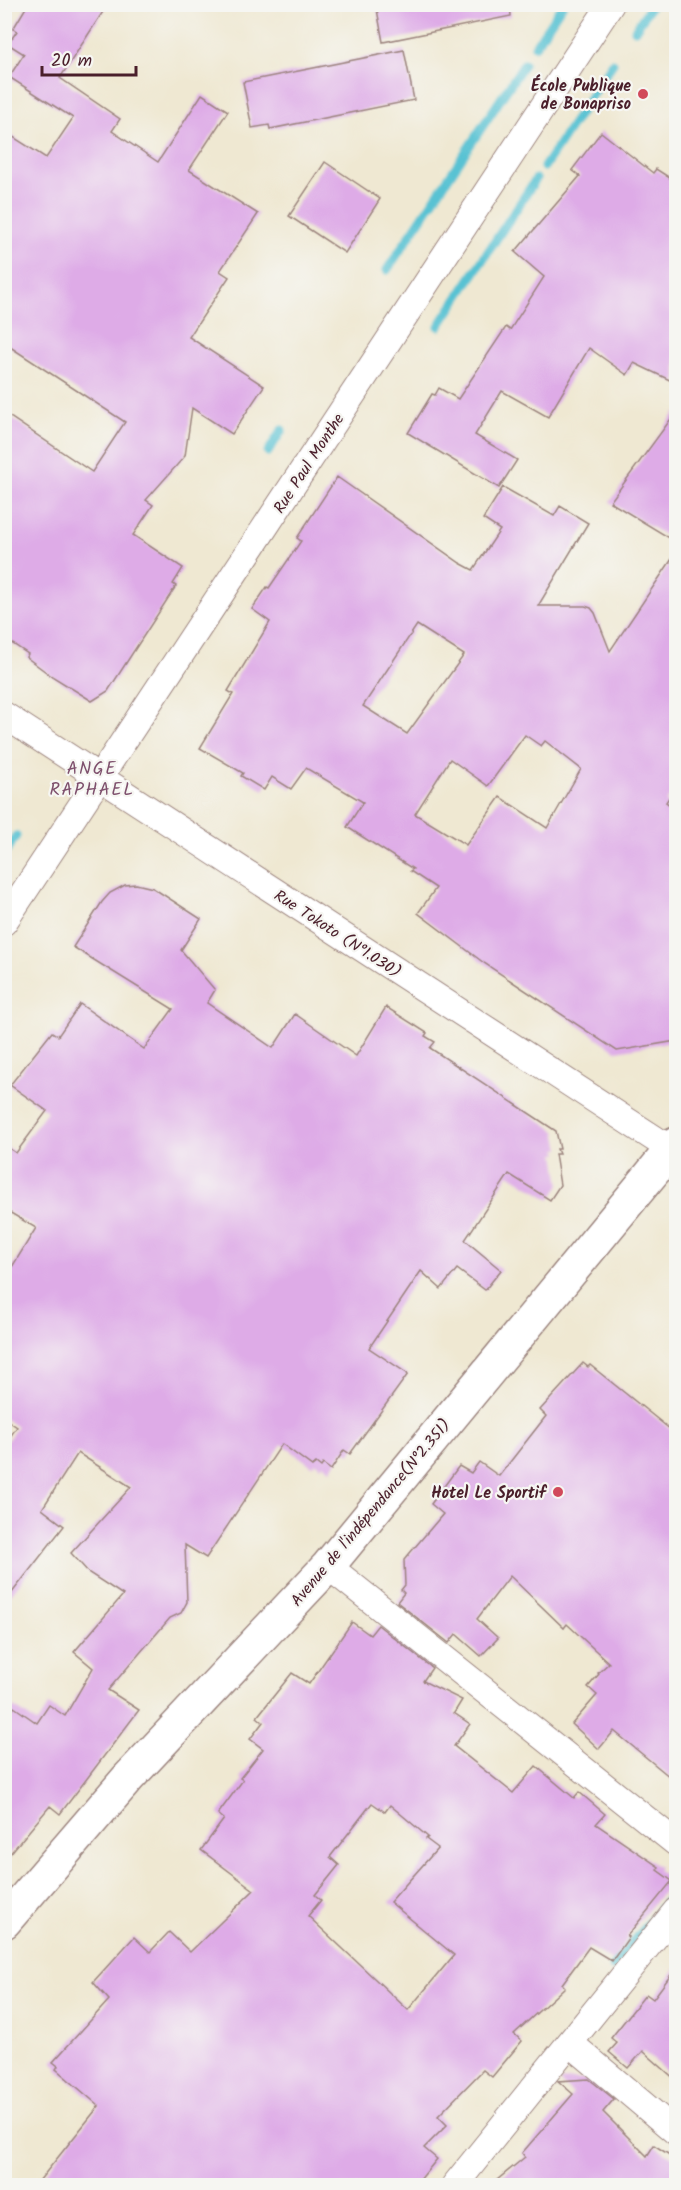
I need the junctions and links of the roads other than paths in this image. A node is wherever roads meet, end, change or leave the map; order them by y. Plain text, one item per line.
1 (611, 4) edge
2 (4, 715) edge
3 (99, 778) junction
4 (4, 922) edge
5 (674, 1147) edge
6 (328, 1566) junction
7 (676, 1843) edge
8 (676, 1911) edge
9 (4, 1922) edge
10 (570, 2043) junction
11 (676, 2132) edge
12 (454, 2186) edge

1 - 3 street, Rue Paul Monthe
2 - 3 street, Rue Tokoto (N°1.030)
3 - 4 street, Rue Paul Monthe
3 - 5 street, Rue Tokoto (N°1.030)
5 - 6 main road, Avenue de l'indépendance(N°2.351)
6 - 7 street
6 - 9 main road, Avenue de l'indépendance(N°2.351)
8 - 10 street
10 - 11 street
10 - 12 street

